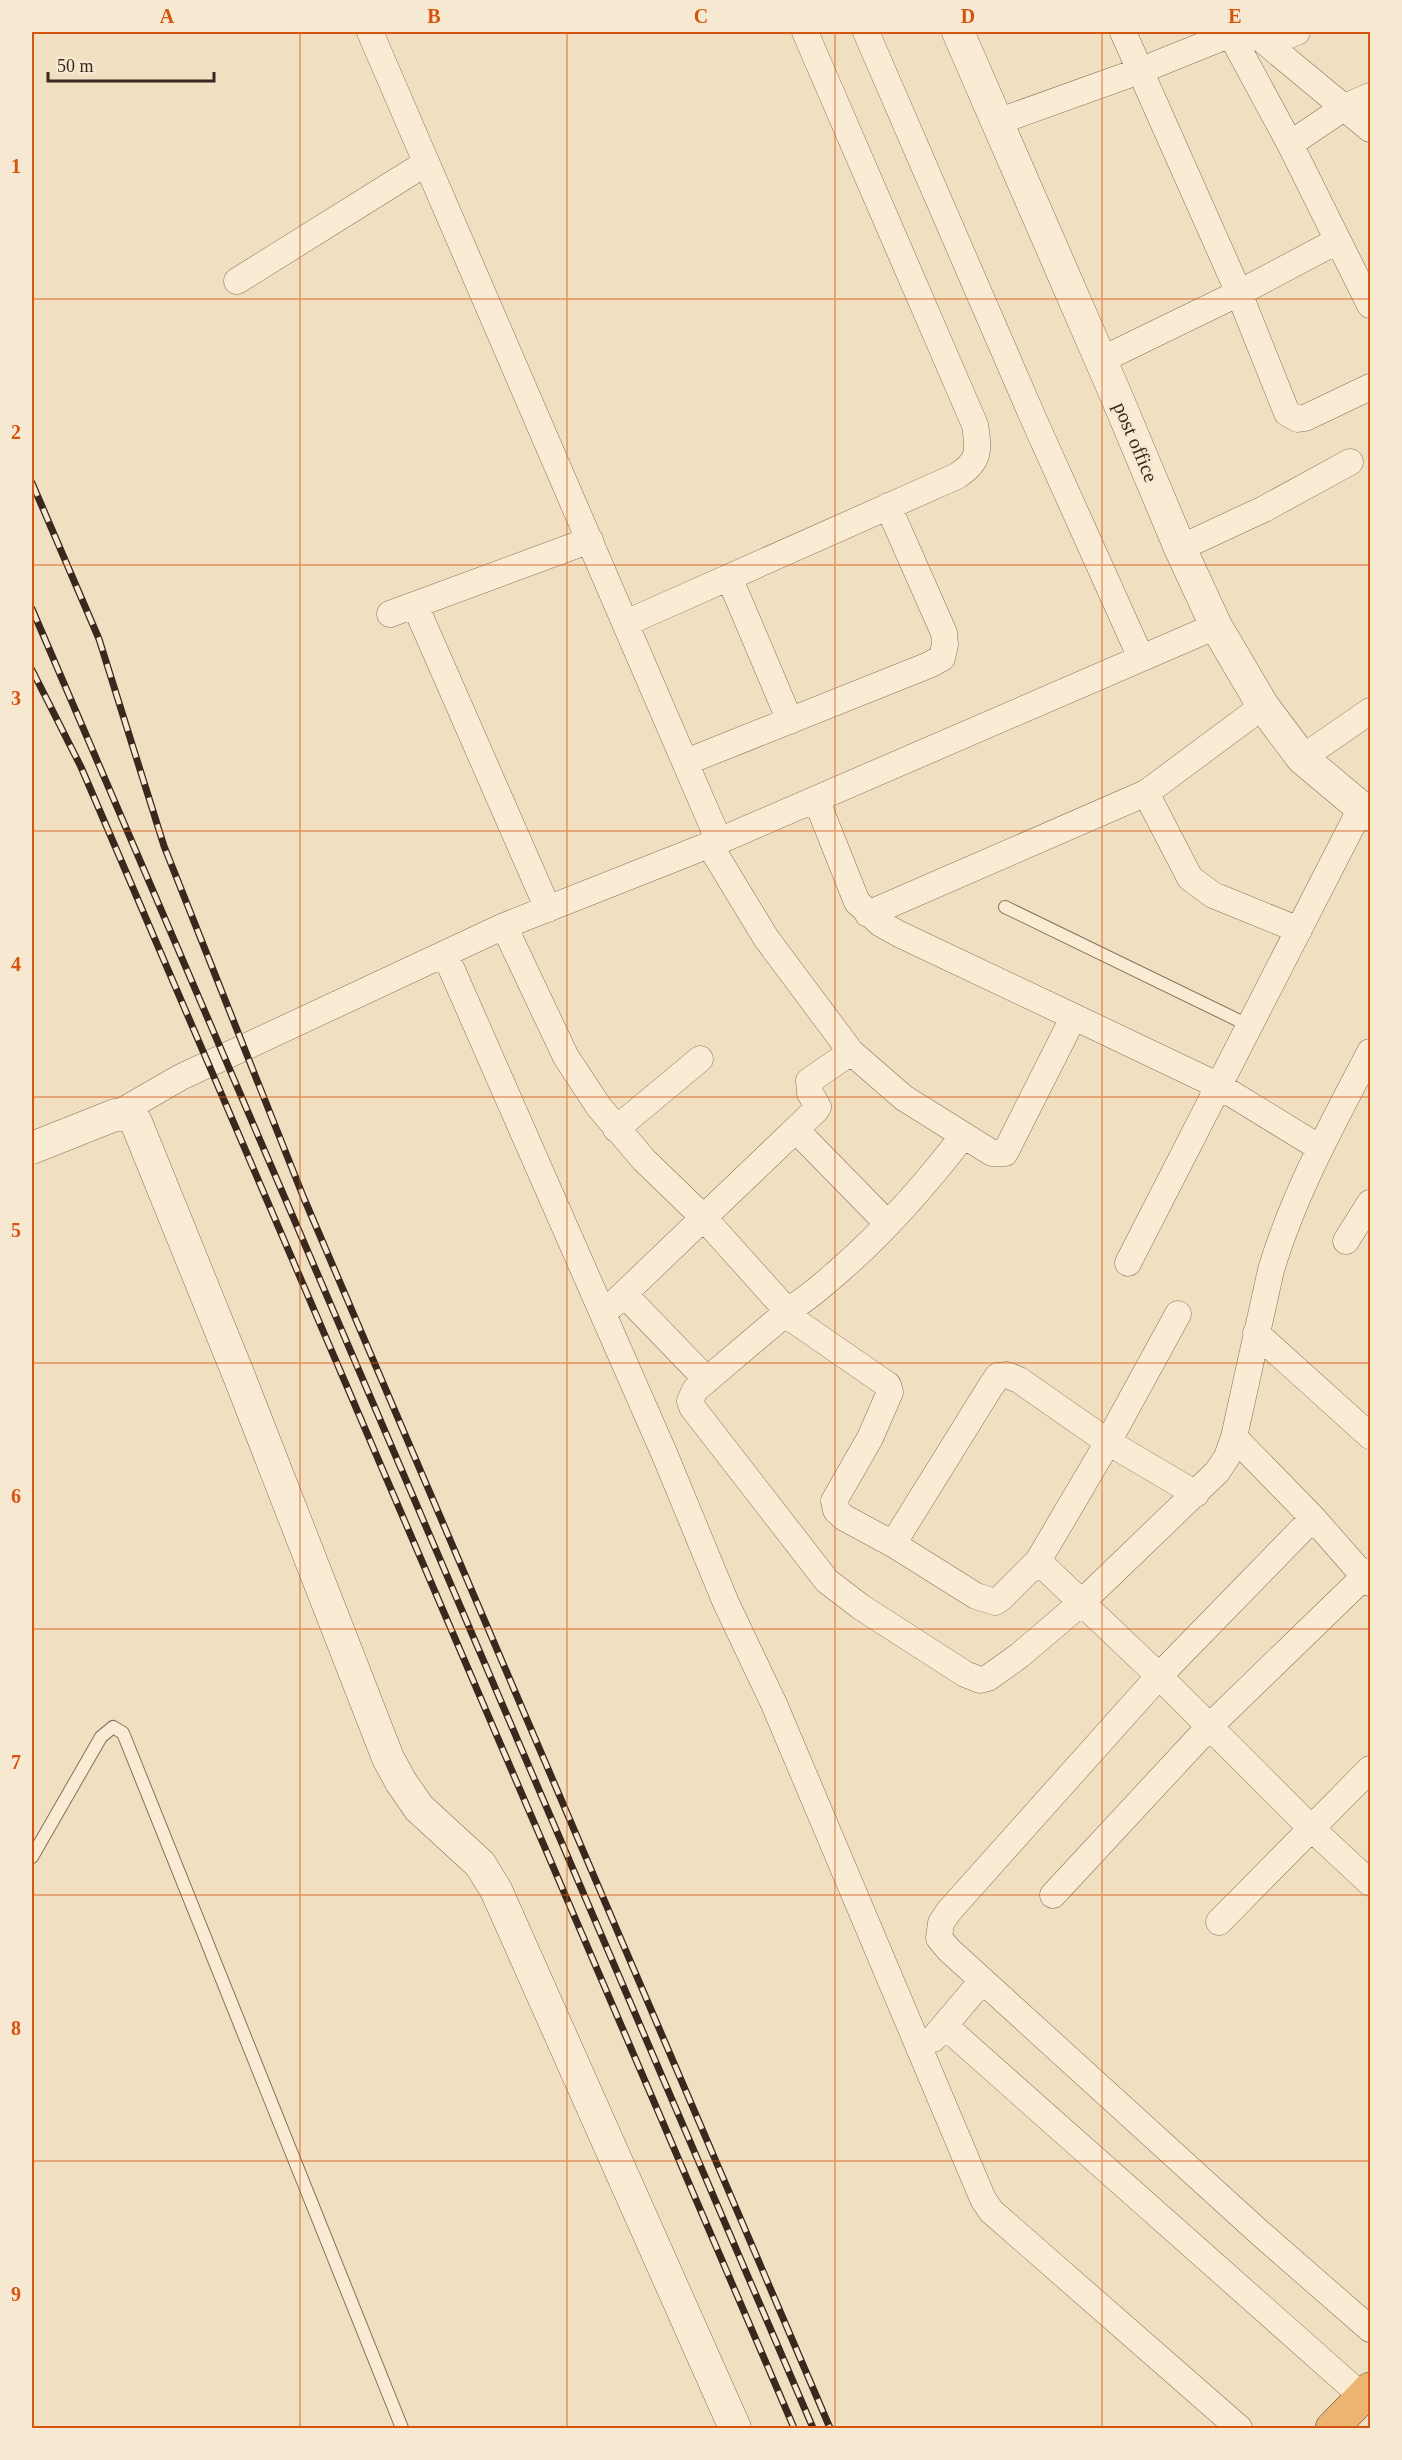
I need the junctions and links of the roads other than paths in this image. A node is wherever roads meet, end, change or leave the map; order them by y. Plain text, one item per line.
1 (370, 32) edge
2 (805, 32) edge
3 (866, 32) edge
4 (958, 32) edge
5 (1123, 32) edge
6 (1297, 32) edge
7 (1247, 35) edge
8 (1142, 70) junction
9 (1371, 96) edge
10 (1345, 107) junction
11 (997, 122) junction
12 (1371, 129) edge
13 (1290, 144) junction
14 (426, 163) junction
15 (1337, 241) junction
16 (237, 281) dead end
17 (1239, 293) junction
18 (1371, 305) edge
19 (1101, 360) junction
20 (1371, 387) edge
21 (1350, 462) dead end
22 (888, 506) junction
23 (590, 540) junction
24 (1180, 548) junction
25 (729, 577) junction
26 (416, 605) junction
27 (390, 614) dead end
28 (626, 623) junction
29 (1216, 626) junction
30 (1141, 658) junction
31 (1263, 706) junction
32 (1371, 711) edge
33 (790, 721) junction
34 (1302, 758) junction
35 (686, 762) junction
36 (1146, 793) junction
37 (816, 799) junction
38 (1366, 811) edge
39 (714, 843) junction
40 (1005, 907) dead end
41 (548, 909) junction
42 (868, 914) junction
43 (504, 926) junction
44 (1299, 930) junction
45 (445, 954) junction
46 (1068, 1014) junction
47 (1250, 1026) junction
48 (851, 1052) junction
49 (1371, 1052) edge
50 (700, 1059) dead end
51 (1219, 1086) junction
52 (115, 1115) junction
53 (616, 1129) junction
54 (796, 1130) junction
55 (963, 1136) junction
56 (32, 1148) edge
57 (1320, 1148) junction
58 (1371, 1203) edge
59 (704, 1218) junction
60 (888, 1224) junction
61 (1346, 1241) dead end
62 (1128, 1263) dead end
63 (624, 1294) junction
64 (789, 1311) junction
65 (603, 1314) junction
66 (1178, 1314) dead end
67 (1256, 1333) junction
68 (707, 1380) junction
69 (1371, 1436) edge
70 (1234, 1437) junction
71 (1108, 1442) junction
72 (1196, 1494) junction
73 (1313, 1518) junction
74 (892, 1544) junction
75 (1038, 1561) junction
76 (1368, 1576) edge
77 (1081, 1603) junction
78 (1159, 1676) junction
79 (1209, 1727) junction
80 (1371, 1769) edge
81 (1310, 1827) junction
82 (32, 1857) edge
83 (1371, 1884) edge
84 (1053, 1895) dead end
85 (1219, 1922) dead end
86 (982, 1981) junction
87 (945, 2026) junction
88 (921, 2053) junction
89 (1371, 2329) edge
90 (1367, 2393) edge
91 (402, 2428) edge
92 (735, 2428) edge
93 (1239, 2428) edge
94 (1332, 2428) edge

1 - 14 street
2 - 22 street
3 - 30 street
4 - 11 street, post office
5 - 8 street
6 - 7 street
7 - 8 street
7 - 10 street
7 - 13 street
8 - 11 street
8 - 17 street
9 - 10 street
10 - 12 street
10 - 13 street
11 - 19 street, post office
13 - 15 street
14 - 16 street
14 - 23 street
15 - 17 street
15 - 18 street
17 - 19 street
17 - 20 street
19 - 24 street, post office
21 - 24 street
22 - 25 street
22 - 33 street
23 - 26 street
23 - 28 street
24 - 29 street, post office
25 - 28 street
25 - 33 street
26 - 27 street
26 - 41 street
28 - 35 street
29 - 30 street
29 - 31 street, post office
30 - 37 street
31 - 34 street, post office
31 - 36 street
32 - 34 street
33 - 35 street
34 - 38 street, post office
35 - 39 street
36 - 42 street
36 - 44 street
37 - 39 street
37 - 42 street
38 - 44 street
39 - 41 street
39 - 48 street
40 - 47 lane
41 - 43 street
42 - 46 street
43 - 45 street
43 - 53 street
44 - 47 street
45 - 52 street
45 - 65 street
46 - 51 street
46 - 55 street
47 - 51 street
48 - 54 street
48 - 55 street
49 - 57 street
50 - 53 street
51 - 57 street
51 - 62 street
52 - 56 street
52 - 92 street
53 - 59 street
54 - 59 street
54 - 60 street
55 - 60 street
57 - 67 street
58 - 61 street
59 - 63 street
59 - 64 street
60 - 64 street
63 - 65 street
63 - 68 street
64 - 68 street
64 - 74 street
65 - 88 street
66 - 71 street
67 - 69 street
67 - 70 street
68 - 77 street
70 - 72 street
70 - 73 street
71 - 72 street
71 - 74 street
71 - 75 street
72 - 77 street
73 - 76 street
73 - 78 street
74 - 75 street
75 - 77 street
76 - 79 street
77 - 78 street
78 - 79 street
78 - 86 street
79 - 81 street
79 - 84 street
80 - 81 street
81 - 83 street
81 - 85 street
82 - 91 lane
86 - 87 street
86 - 89 street
87 - 88 street
87 - 90 street
88 - 93 street
90 - 94 highway

